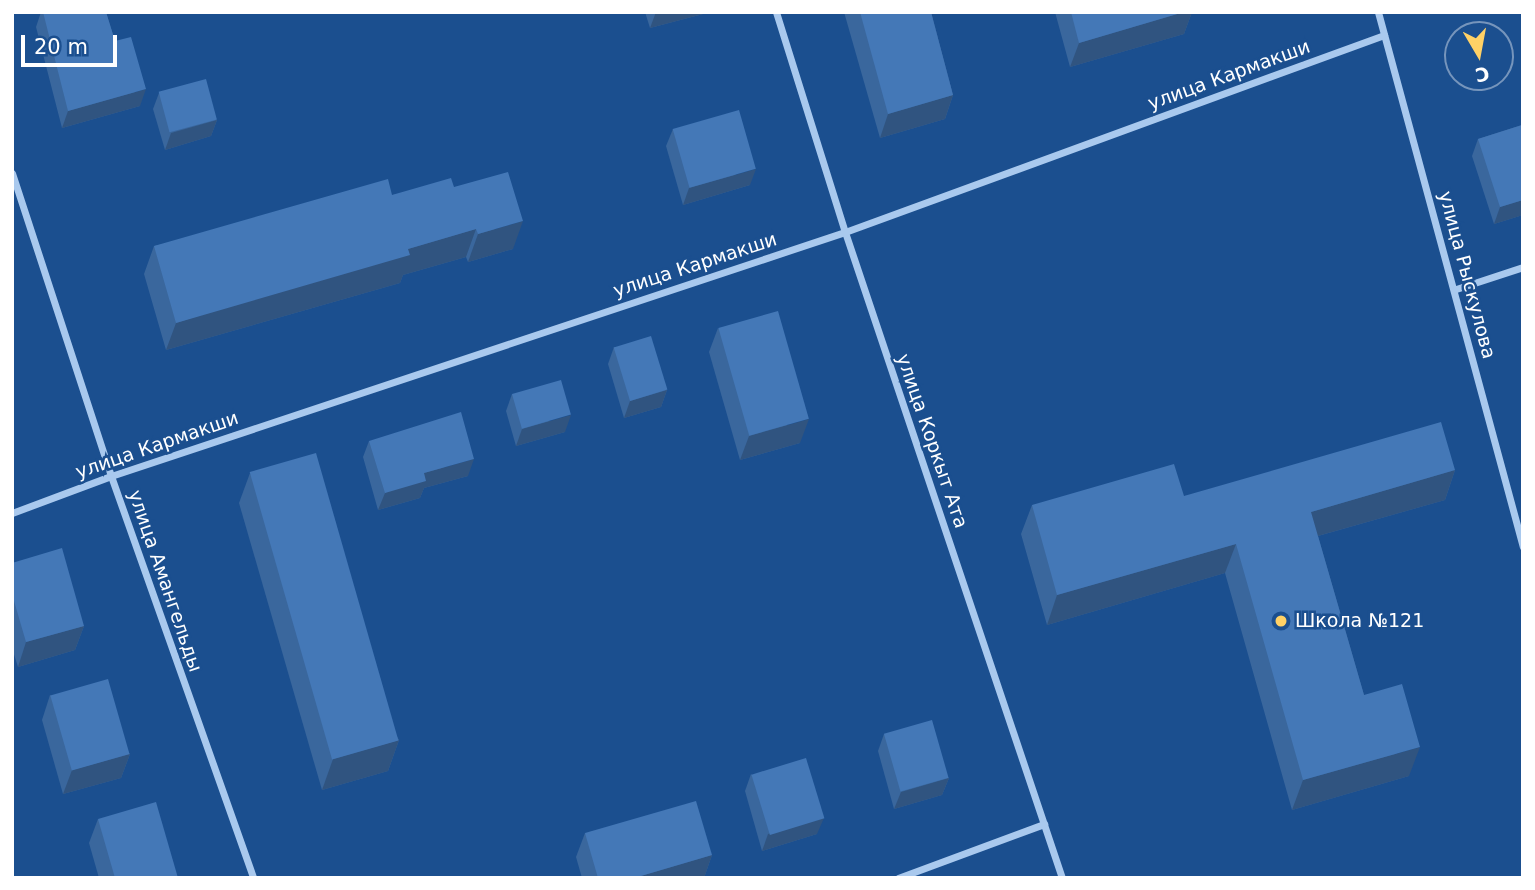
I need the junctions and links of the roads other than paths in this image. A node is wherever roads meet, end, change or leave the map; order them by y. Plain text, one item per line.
1 (776, 12) edge
2 (1378, 12) edge
3 (1384, 35) junction
4 (12, 173) edge
5 (845, 232) junction
6 (1523, 267) edge
7 (1455, 289) junction
8 (111, 476) junction
9 (12, 513) edge
10 (1523, 547) edge
11 (1044, 824) junction
12 (253, 878) edge
13 (898, 878) edge
14 (1062, 878) edge

1 - 5 street, улица Коркыт Ата
2 - 3 street, улица Рыскулова
3 - 5 street, улица Кармакши
3 - 7 street, улица Рыскулова
4 - 8 street, улица Амангельды
5 - 8 street, улица Кармакши
5 - 11 street, улица Коркыт Ата
6 - 7 street
7 - 10 street, улица Рыскулова
8 - 9 street, улица Кармакши
8 - 12 street, улица Амангельды
11 - 13 street
11 - 14 street, улица Коркыт Ата

